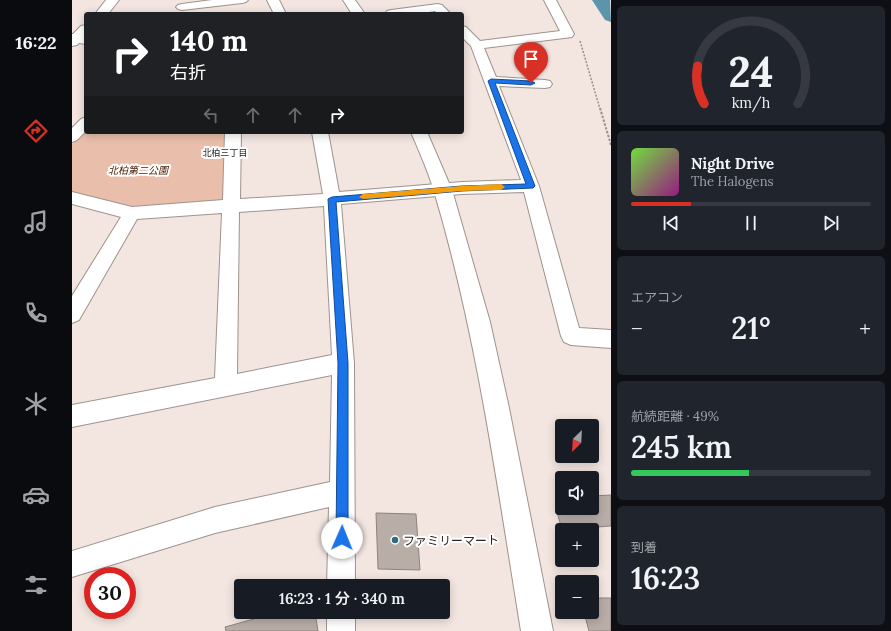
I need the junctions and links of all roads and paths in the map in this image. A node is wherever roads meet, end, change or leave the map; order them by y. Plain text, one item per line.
1 (112, 0) edge
2 (242, 0) edge
3 (273, 0) edge
4 (349, 0) edge
5 (550, 0) edge
6 (182, 7) edge
7 (438, 7) edge
8 (103, 12) edge
9 (279, 12) edge
10 (358, 12) edge
11 (404, 12) edge
12 (84, 31) edge
13 (464, 32) edge
14 (580, 39) dead end
15 (76, 40) edge
16 (477, 45) junction
17 (491, 81) junction
18 (545, 84) dead end
19 (84, 124) edge
20 (233, 134) edge
21 (320, 134) edge
22 (420, 134) edge
23 (72, 137) edge
24 (611, 146) edge
25 (531, 186) junction
26 (443, 190) junction
27 (72, 198) edge
28 (332, 199) junction
29 (230, 206) junction
30 (132, 213) junction
31 (74, 308) edge
32 (611, 339) edge
33 (343, 363) junction
34 (226, 386) junction
35 (72, 416) edge
36 (343, 491) junction
37 (72, 564) edge
38 (341, 579) edge
39 (341, 619) edge
40 (341, 631) edge
41 (537, 631) edge

1 - 8 street
2 - 6 street
3 - 9 street
4 - 10 street
5 - 16 street
7 - 11 street
12 - 15 street
13 - 16 street
14 - 24 path
16 - 17 street
17 - 18 street
17 - 25 street
19 - 23 street
20 - 29 street
21 - 28 street
22 - 26 street
25 - 26 street
25 - 32 street
26 - 28 street
26 - 41 street
27 - 30 street
28 - 29 street
28 - 33 street
29 - 30 street
29 - 34 street
30 - 31 street
33 - 34 street
33 - 36 street
34 - 35 street
36 - 37 street
36 - 38 street
39 - 40 street

